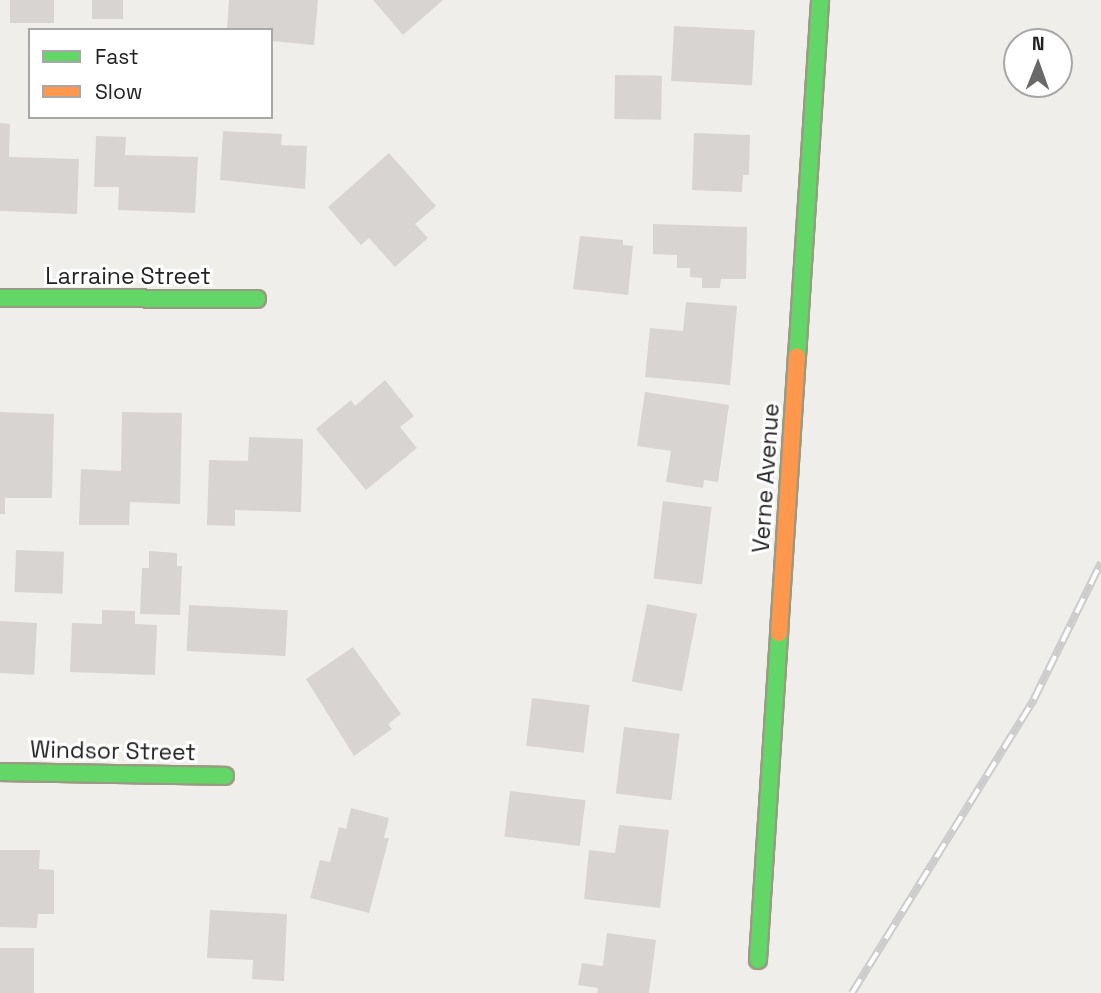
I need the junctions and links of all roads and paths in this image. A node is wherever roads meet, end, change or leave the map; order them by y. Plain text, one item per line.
1 (820, 0) edge
2 (0, 298) edge
3 (257, 299) dead end
4 (0, 772) edge
5 (225, 776) dead end
6 (758, 960) dead end

1 - 6 street, Verne Avenue
2 - 3 street, Larraine Street
4 - 5 street, Windsor Street

